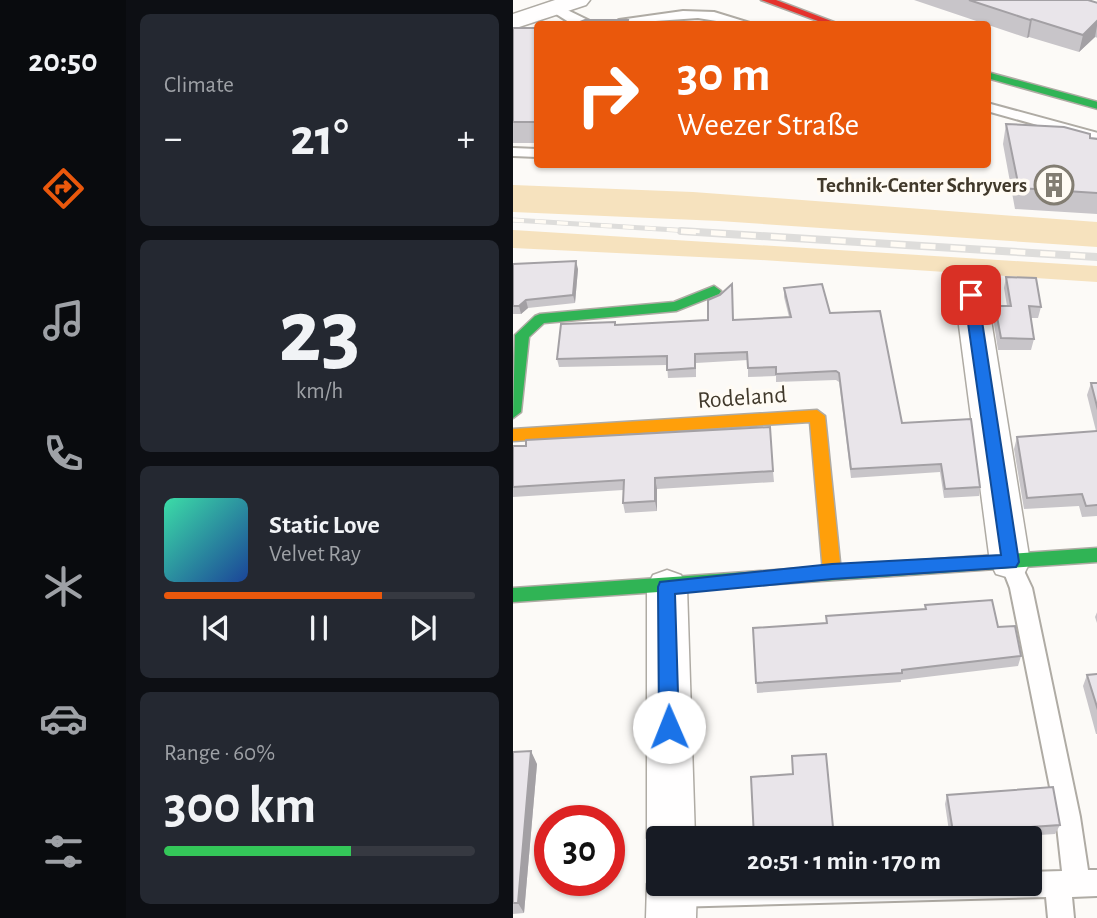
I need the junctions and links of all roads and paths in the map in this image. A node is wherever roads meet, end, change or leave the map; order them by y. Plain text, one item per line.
1 (772, 1) edge
2 (567, 3) edge
3 (576, 21) edge
4 (654, 21) edge
5 (738, 21) edge
6 (826, 21) edge
7 (513, 22) edge
8 (991, 76) edge
9 (1097, 106) edge
10 (991, 108) edge
11 (1097, 138) edge
12 (513, 152) edge
13 (534, 153) edge
14 (714, 291) dead end
15 (971, 295) dead end
16 (517, 335) edge
17 (513, 412) edge
18 (513, 435) edge
19 (1097, 555) edge
20 (1010, 562) junction
21 (832, 572) junction
22 (666, 587) junction
23 (513, 595) edge
24 (671, 826) edge
25 (1077, 883) edge
26 (671, 899) edge
27 (1061, 918) edge

1 - 6 street
2 - 3 lane
2 - 7 street
4 - 5 lane
8 - 9 street
10 - 11 lane
12 - 13 lane
14 - 16 street
15 - 20 street
16 - 17 street
18 - 21 street, Rodeland
19 - 20 street
20 - 21 street
20 - 25 lane
21 - 22 street
22 - 23 street
22 - 24 street
25 - 26 lane
25 - 27 lane

